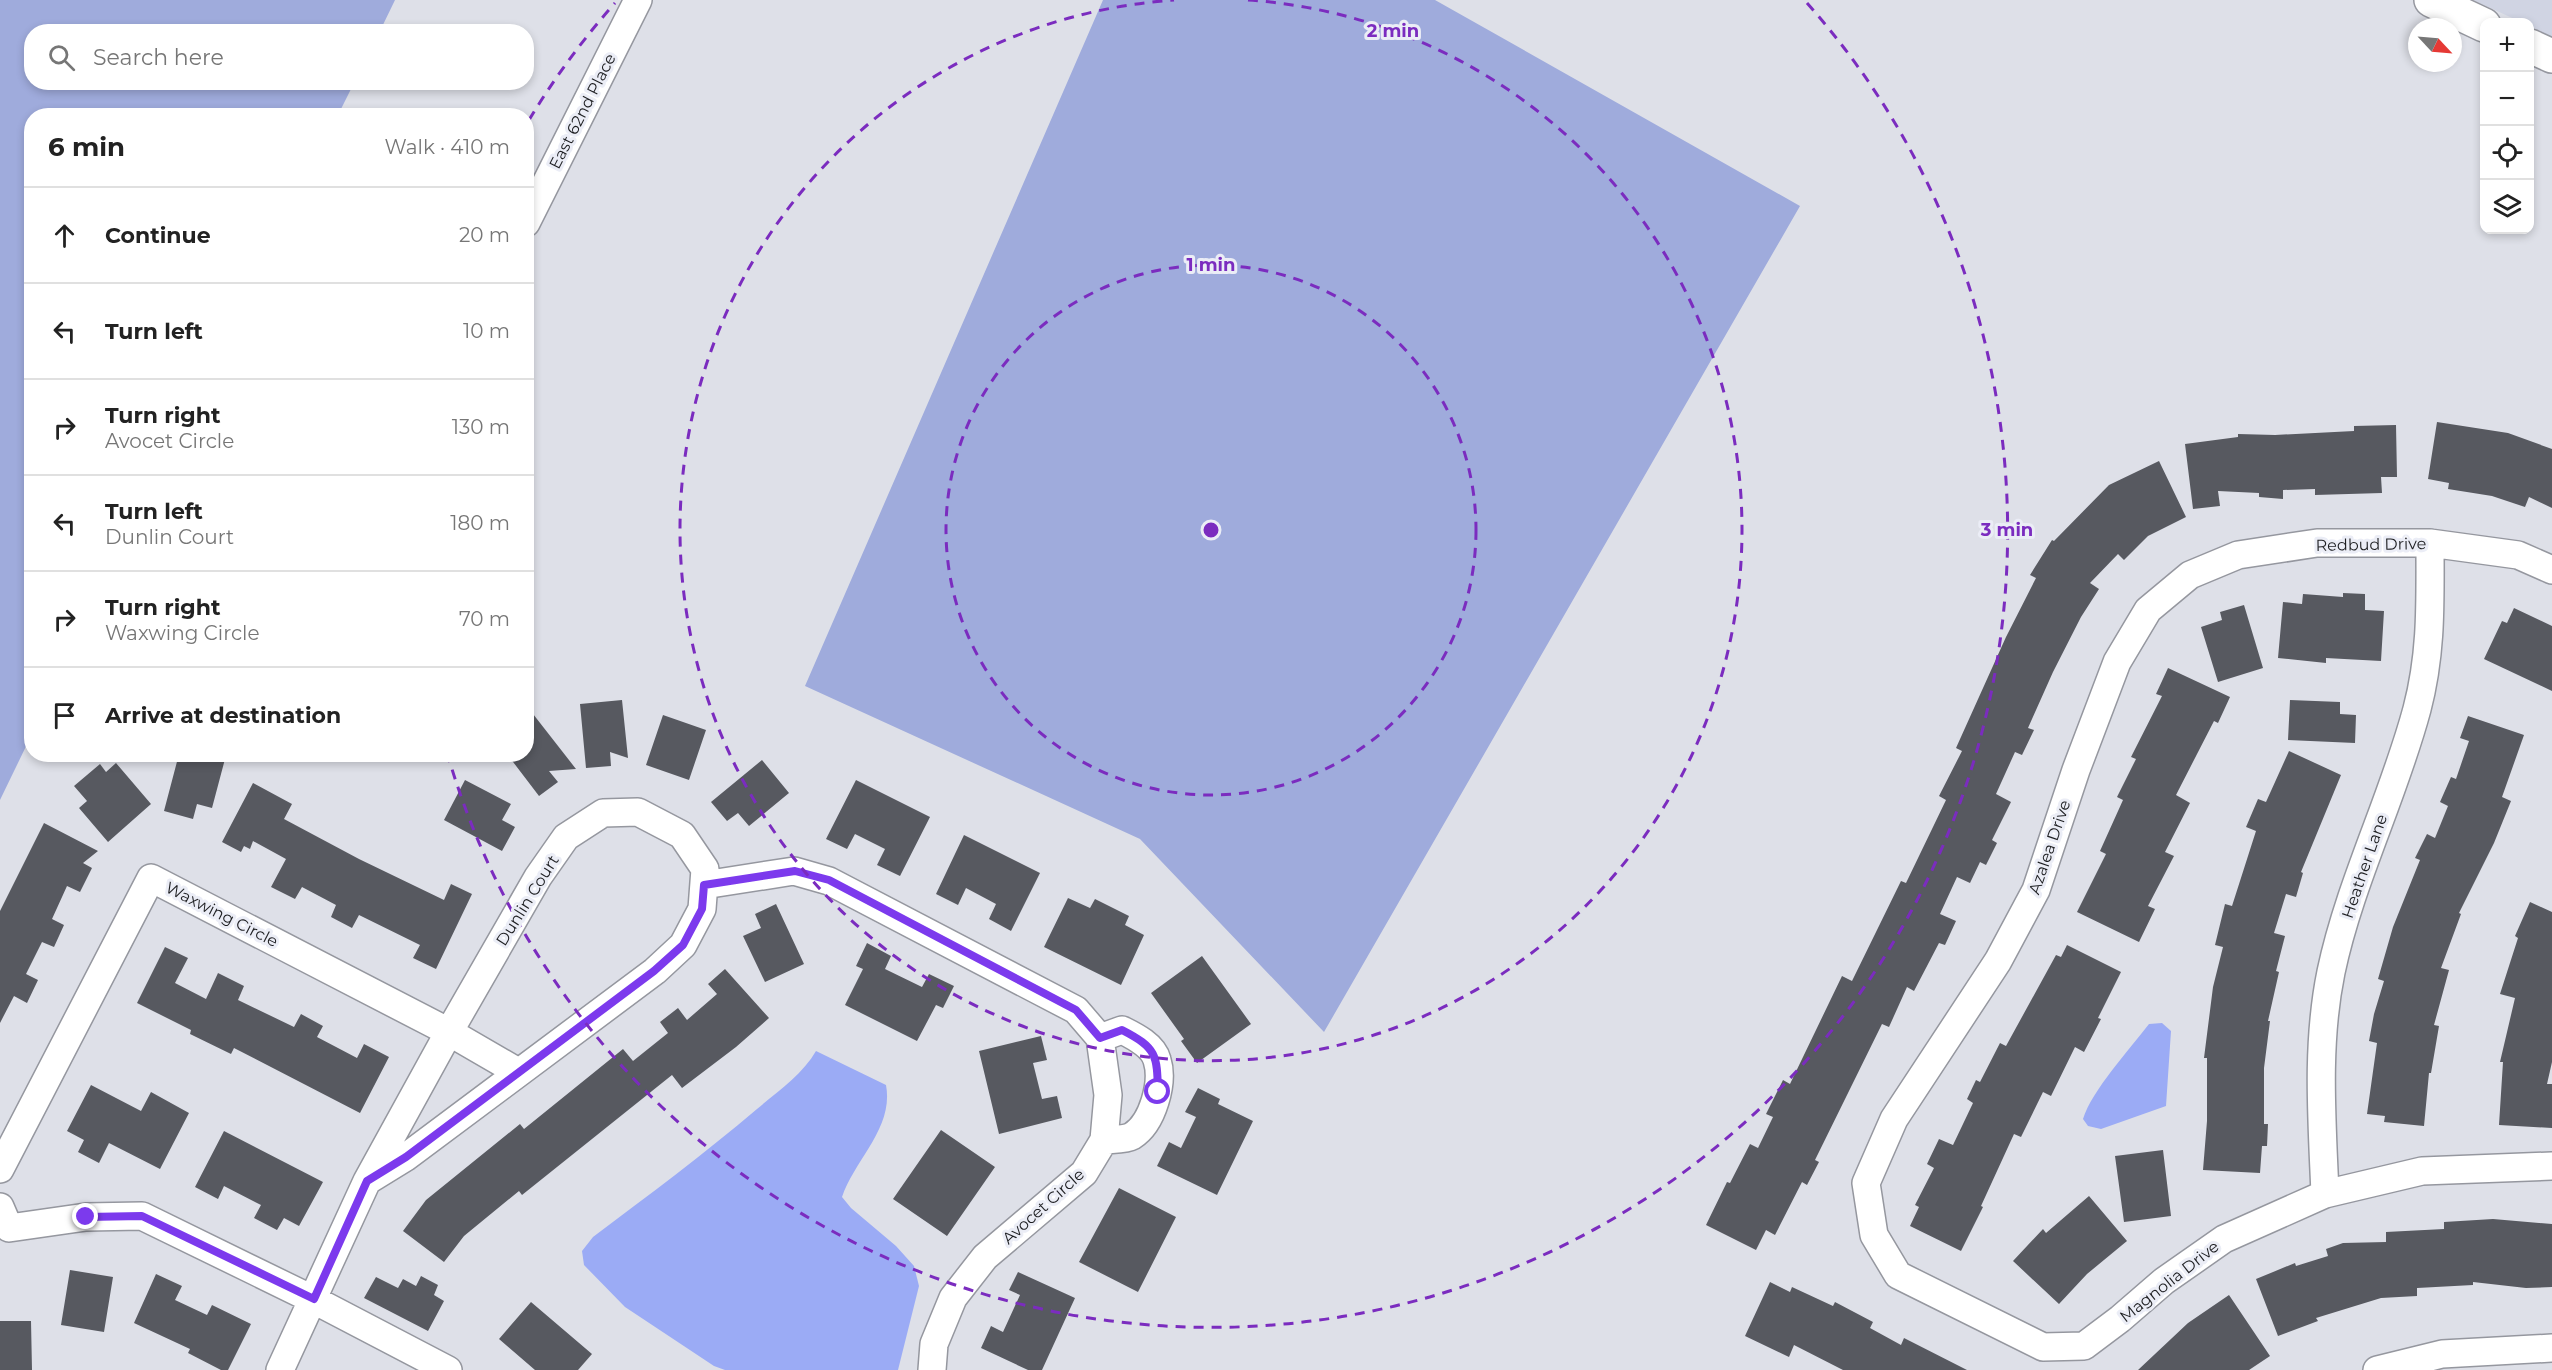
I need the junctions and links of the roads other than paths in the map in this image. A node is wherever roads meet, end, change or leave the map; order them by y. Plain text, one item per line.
1 (638, 0) edge
2 (2431, 0) edge
3 (2480, 23) edge
4 (2534, 48) edge
5 (2552, 56) edge
6 (534, 207) edge
7 (2430, 543) junction
8 (2552, 570) edge
9 (2190, 575) joint
10 (704, 885) junction
11 (448, 1032) junction
12 (1100, 1038) junction
13 (518, 1072) junction
14 (1104, 1140) junction
15 (2552, 1166) edge
16 (0, 1169) edge
17 (367, 1181) junction
18 (1866, 1183) joint
19 (2325, 1194) junction
20 (0, 1207) edge
21 (314, 1299) junction
22 (2552, 1348) edge
23 (280, 1370) edge
24 (448, 1370) edge
25 (932, 1370) edge
26 (2377, 1370) edge

1 - 6 street, East 62nd Place
2 - 3 main road
4 - 5 main road
7 - 8 street, Redbud Drive
7 - 9 street, Redbud Drive
7 - 19 street, Heather Lane
9 - 18 street, Azalea Drive
10 - 11 street, Dunlin Court
10 - 12 street
10 - 13 street, Dunlin Court
11 - 13 street, Waxwing Circle
11 - 16 street, Waxwing Circle
11 - 17 street, Dunlin Court
12 - 14 street, Avocet Circle
12 - 14 street
13 - 17 street, Dunlin Court
14 - 25 street, Avocet Circle
15 - 19 street, Magnolia Drive
17 - 21 street, Dunlin Court
18 - 19 street, Magnolia Drive
20 - 21 street
21 - 23 street, Dunlin Court
21 - 24 street
22 - 26 street

